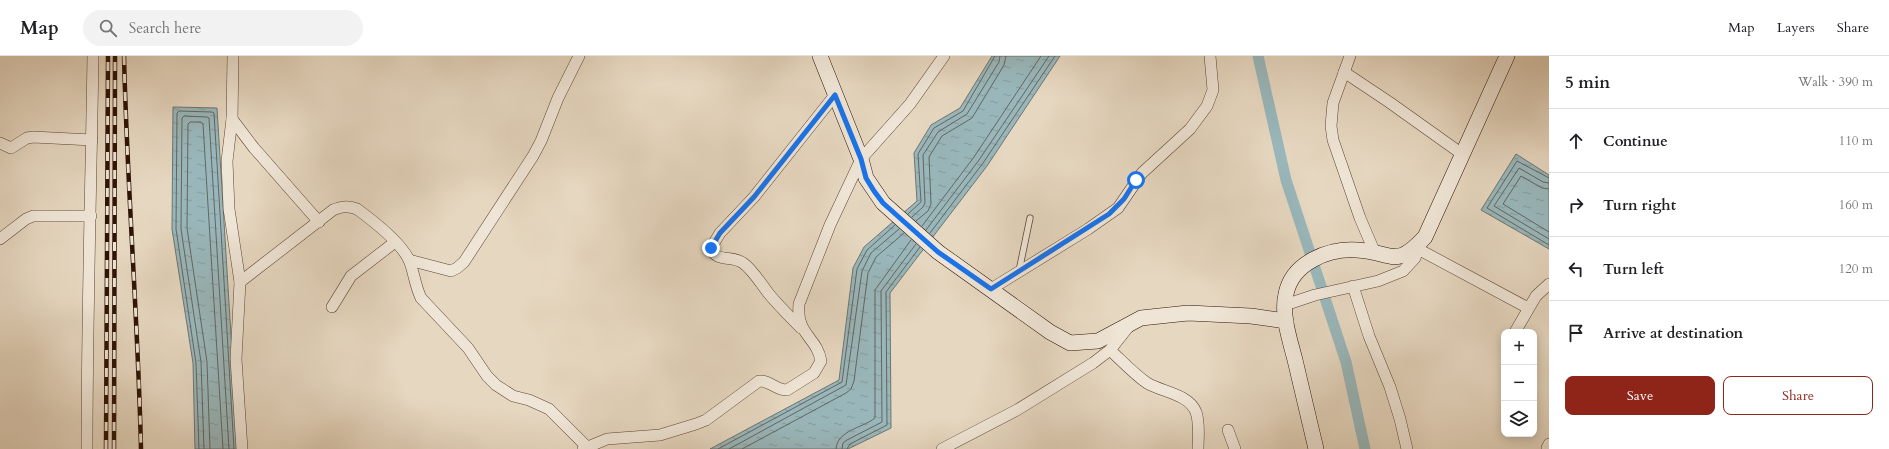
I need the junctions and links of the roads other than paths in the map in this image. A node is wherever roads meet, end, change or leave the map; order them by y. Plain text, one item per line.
1 (93, 56) edge
2 (233, 56) edge
3 (578, 56) edge
4 (820, 56) edge
5 (944, 56) edge
6 (1210, 56) edge
7 (1350, 56) edge
8 (1506, 56) edge
9 (1344, 72) junction
10 (835, 95) junction
11 (232, 119) junction
12 (92, 140) junction
13 (0, 143) edge
14 (1462, 154) junction
15 (861, 159) junction
16 (91, 216) junction
17 (1030, 218) dead end
18 (319, 222) junction
19 (0, 239) edge
20 (395, 242) junction
21 (1419, 245) junction
22 (1375, 254) junction
23 (409, 260) junction
24 (1019, 271) junction
25 (240, 282) junction
26 (1549, 284) edge
27 (1353, 286) junction
28 (991, 289) junction
29 (1285, 304) junction
30 (332, 307) dead end
31 (1528, 308) junction
32 (1286, 321) junction
33 (1130, 324) junction
34 (801, 329) junction
35 (1517, 329) edge
36 (1110, 350) junction
37 (1228, 430) dead end
38 (585, 448) edge
39 (87, 449) edge
40 (242, 449) edge
41 (942, 449) edge
42 (1198, 449) edge
43 (1234, 449) edge
44 (1316, 449) edge
45 (1407, 449) edge

1 - 12 street
2 - 11 street
3 - 23 street
4 - 10 main road
5 - 15 street
6 - 24 street
7 - 9 street
8 - 14 main road
9 - 14 street
9 - 22 street
10 - 15 main road
10 - 34 street
11 - 18 street
11 - 25 street
12 - 13 street
12 - 16 street
14 - 21 main road
15 - 28 main road
15 - 34 street
16 - 19 street
16 - 39 street
17 - 24 lane
18 - 20 street
18 - 25 street
20 - 23 street
20 - 30 street
21 - 22 main road
21 - 27 street
21 - 31 street
22 - 29 main road
23 - 38 street
24 - 28 street
25 - 40 street
26 - 31 street
27 - 29 street
27 - 45 street
28 - 33 main road
29 - 32 main road
31 - 35 street
32 - 33 main road
32 - 44 main road
33 - 36 street
34 - 38 street
36 - 41 street
36 - 42 street
37 - 43 street

